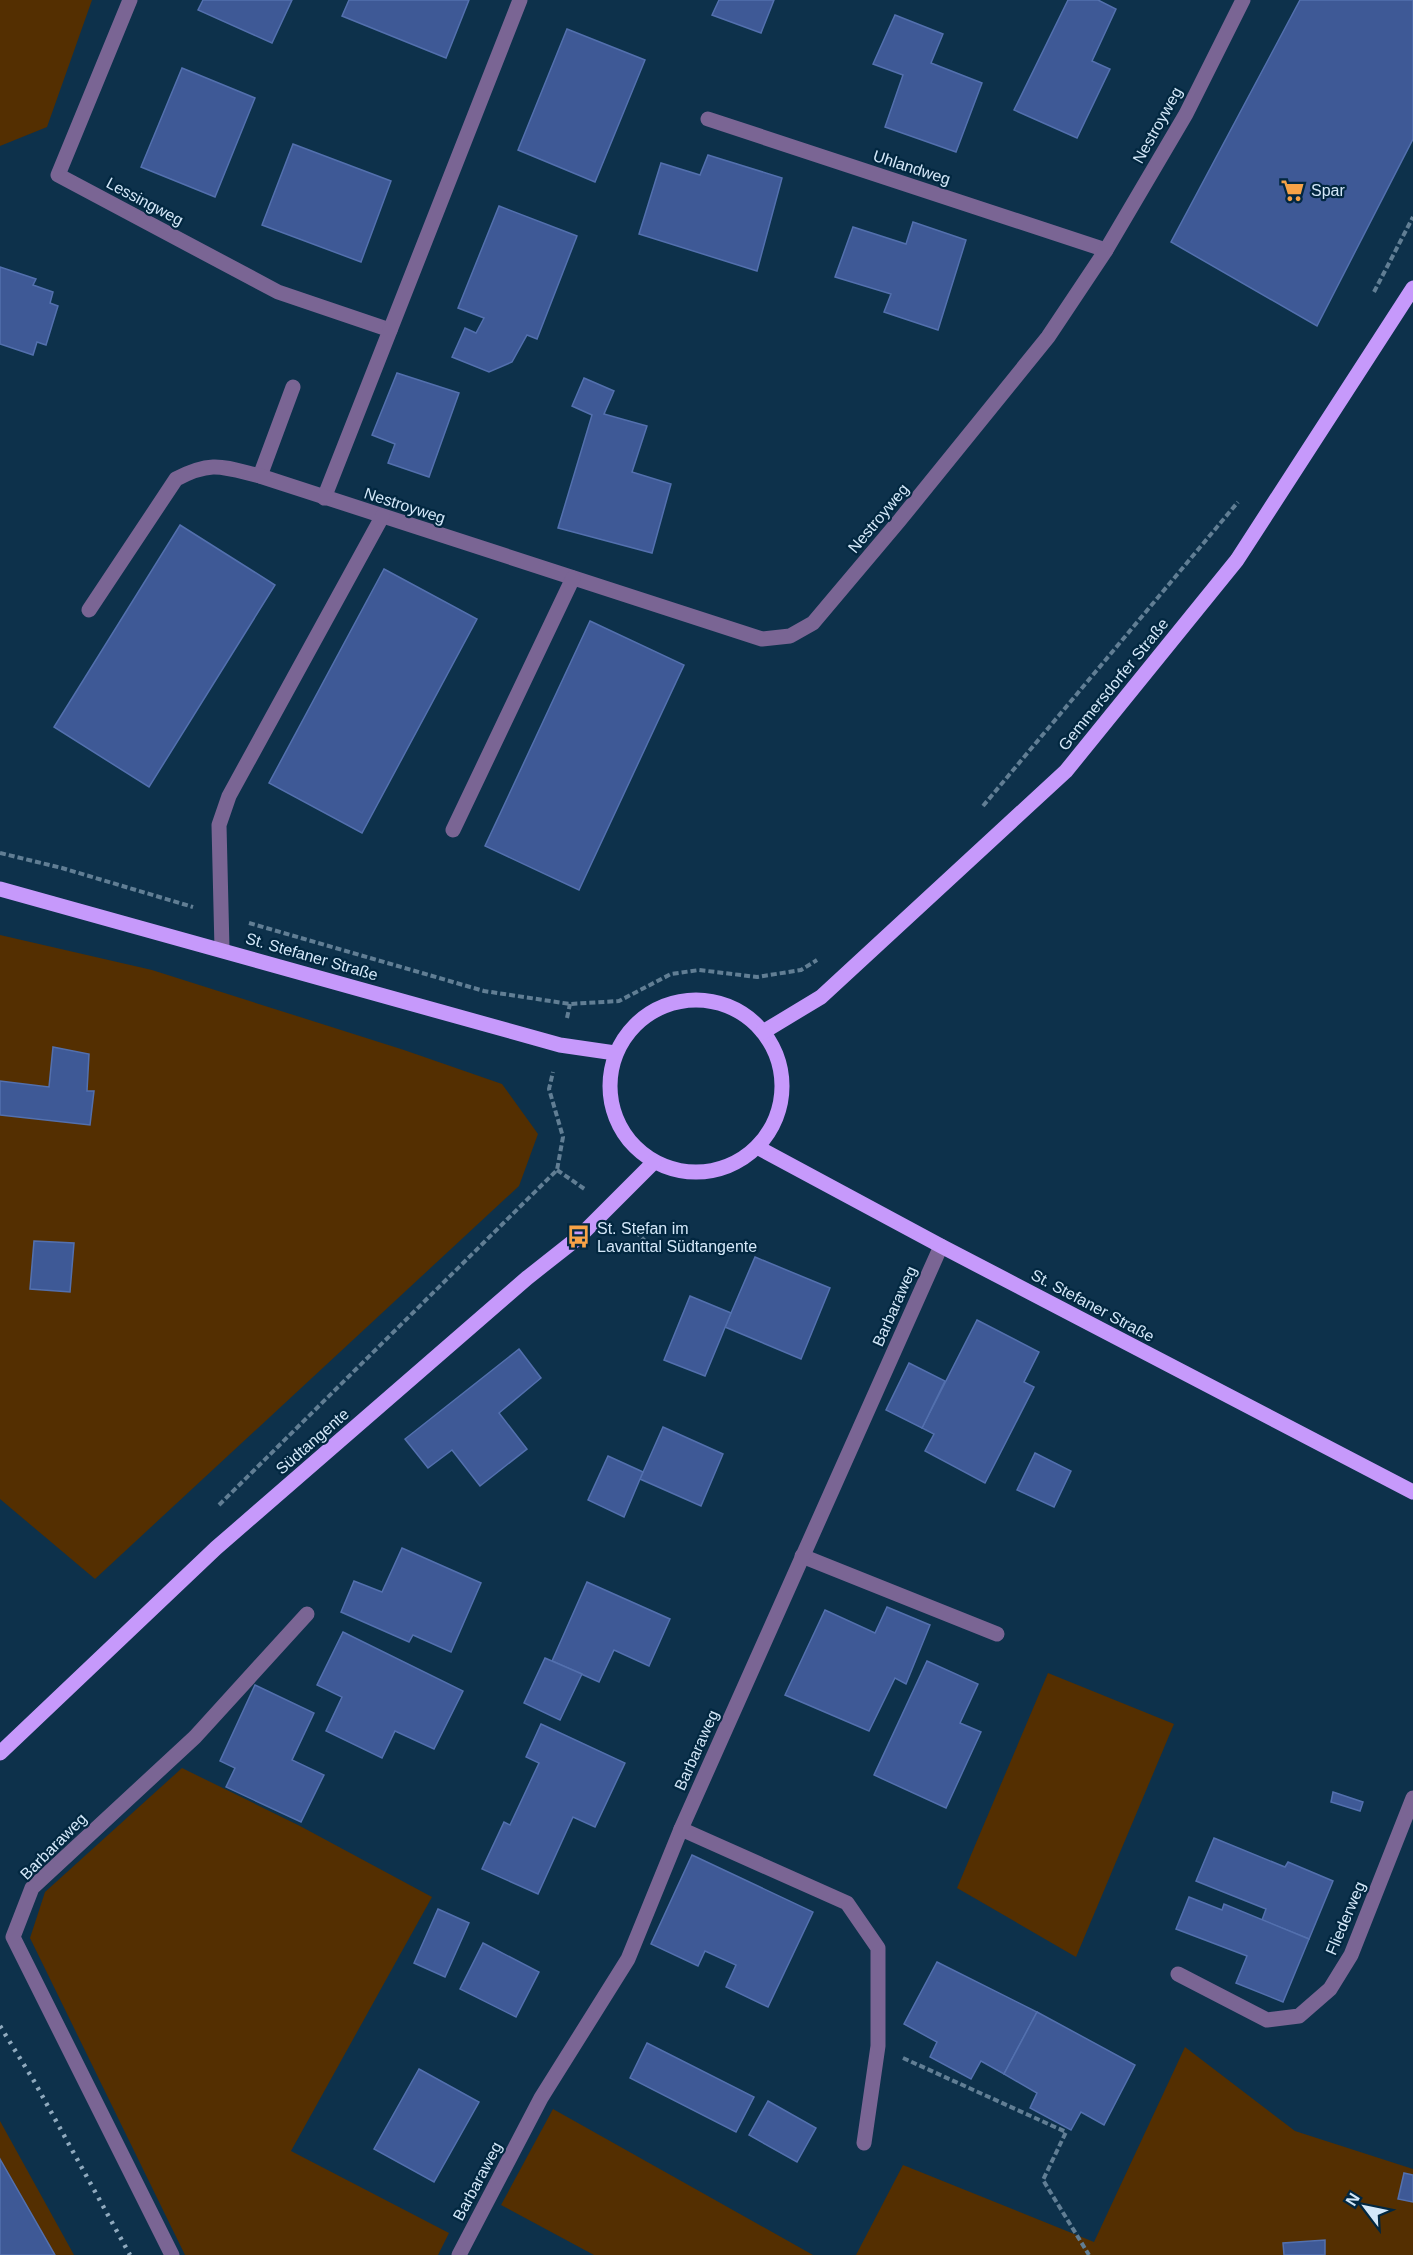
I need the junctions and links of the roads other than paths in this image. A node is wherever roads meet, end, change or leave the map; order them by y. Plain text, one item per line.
1 (130, 0) edge
2 (520, 0) edge
3 (1243, 0) edge
4 (708, 119) dead end
5 (1106, 250) junction
6 (1413, 288) edge
7 (390, 330) junction
8 (293, 387) dead end
9 (260, 476) junction
10 (324, 498) junction
11 (382, 517) junction
12 (573, 578) junction
13 (89, 610) dead end
14 (453, 830) dead end
15 (0, 889) edge
16 (222, 949) junction
17 (763, 1032) junction
18 (615, 1053) junction
19 (758, 1147) junction
20 (654, 1162) junction
21 (940, 1246) junction
22 (1413, 1492) edge
23 (802, 1556) junction
24 (307, 1614) dead end
25 (997, 1634) dead end
26 (0, 1753) edge
27 (1413, 1798) edge
28 (681, 1829) junction
29 (1178, 1974) dead end
30 (864, 2143) dead end
31 (172, 2255) edge
32 (459, 2255) edge

1 - 7 street, Lessingweg
2 - 7 street
3 - 5 street, Nestroyweg
4 - 5 street, Uhlandweg
5 - 12 street, Nestroyweg
6 - 17 main road, Gemmersdorfer Straße
7 - 10 street
8 - 9 street
9 - 10 street, Nestroyweg
9 - 13 street, Nestroyweg
10 - 11 street, Nestroyweg
11 - 12 street, Nestroyweg
11 - 16 street
12 - 14 street
15 - 16 main road, St. Stefaner Straße
16 - 18 main road, St. Stefaner Straße
17 - 18 main road
17 - 19 main road
18 - 20 main road
19 - 20 main road
19 - 21 main road, St. Stefaner Straße
20 - 26 main road, Südtangente
21 - 22 main road, St. Stefaner Straße
21 - 23 street, Barbaraweg
23 - 25 street
23 - 28 street, Barbaraweg
24 - 31 street, Barbaraweg
27 - 29 street, Fliederweg
28 - 30 street
28 - 32 street, Barbaraweg

